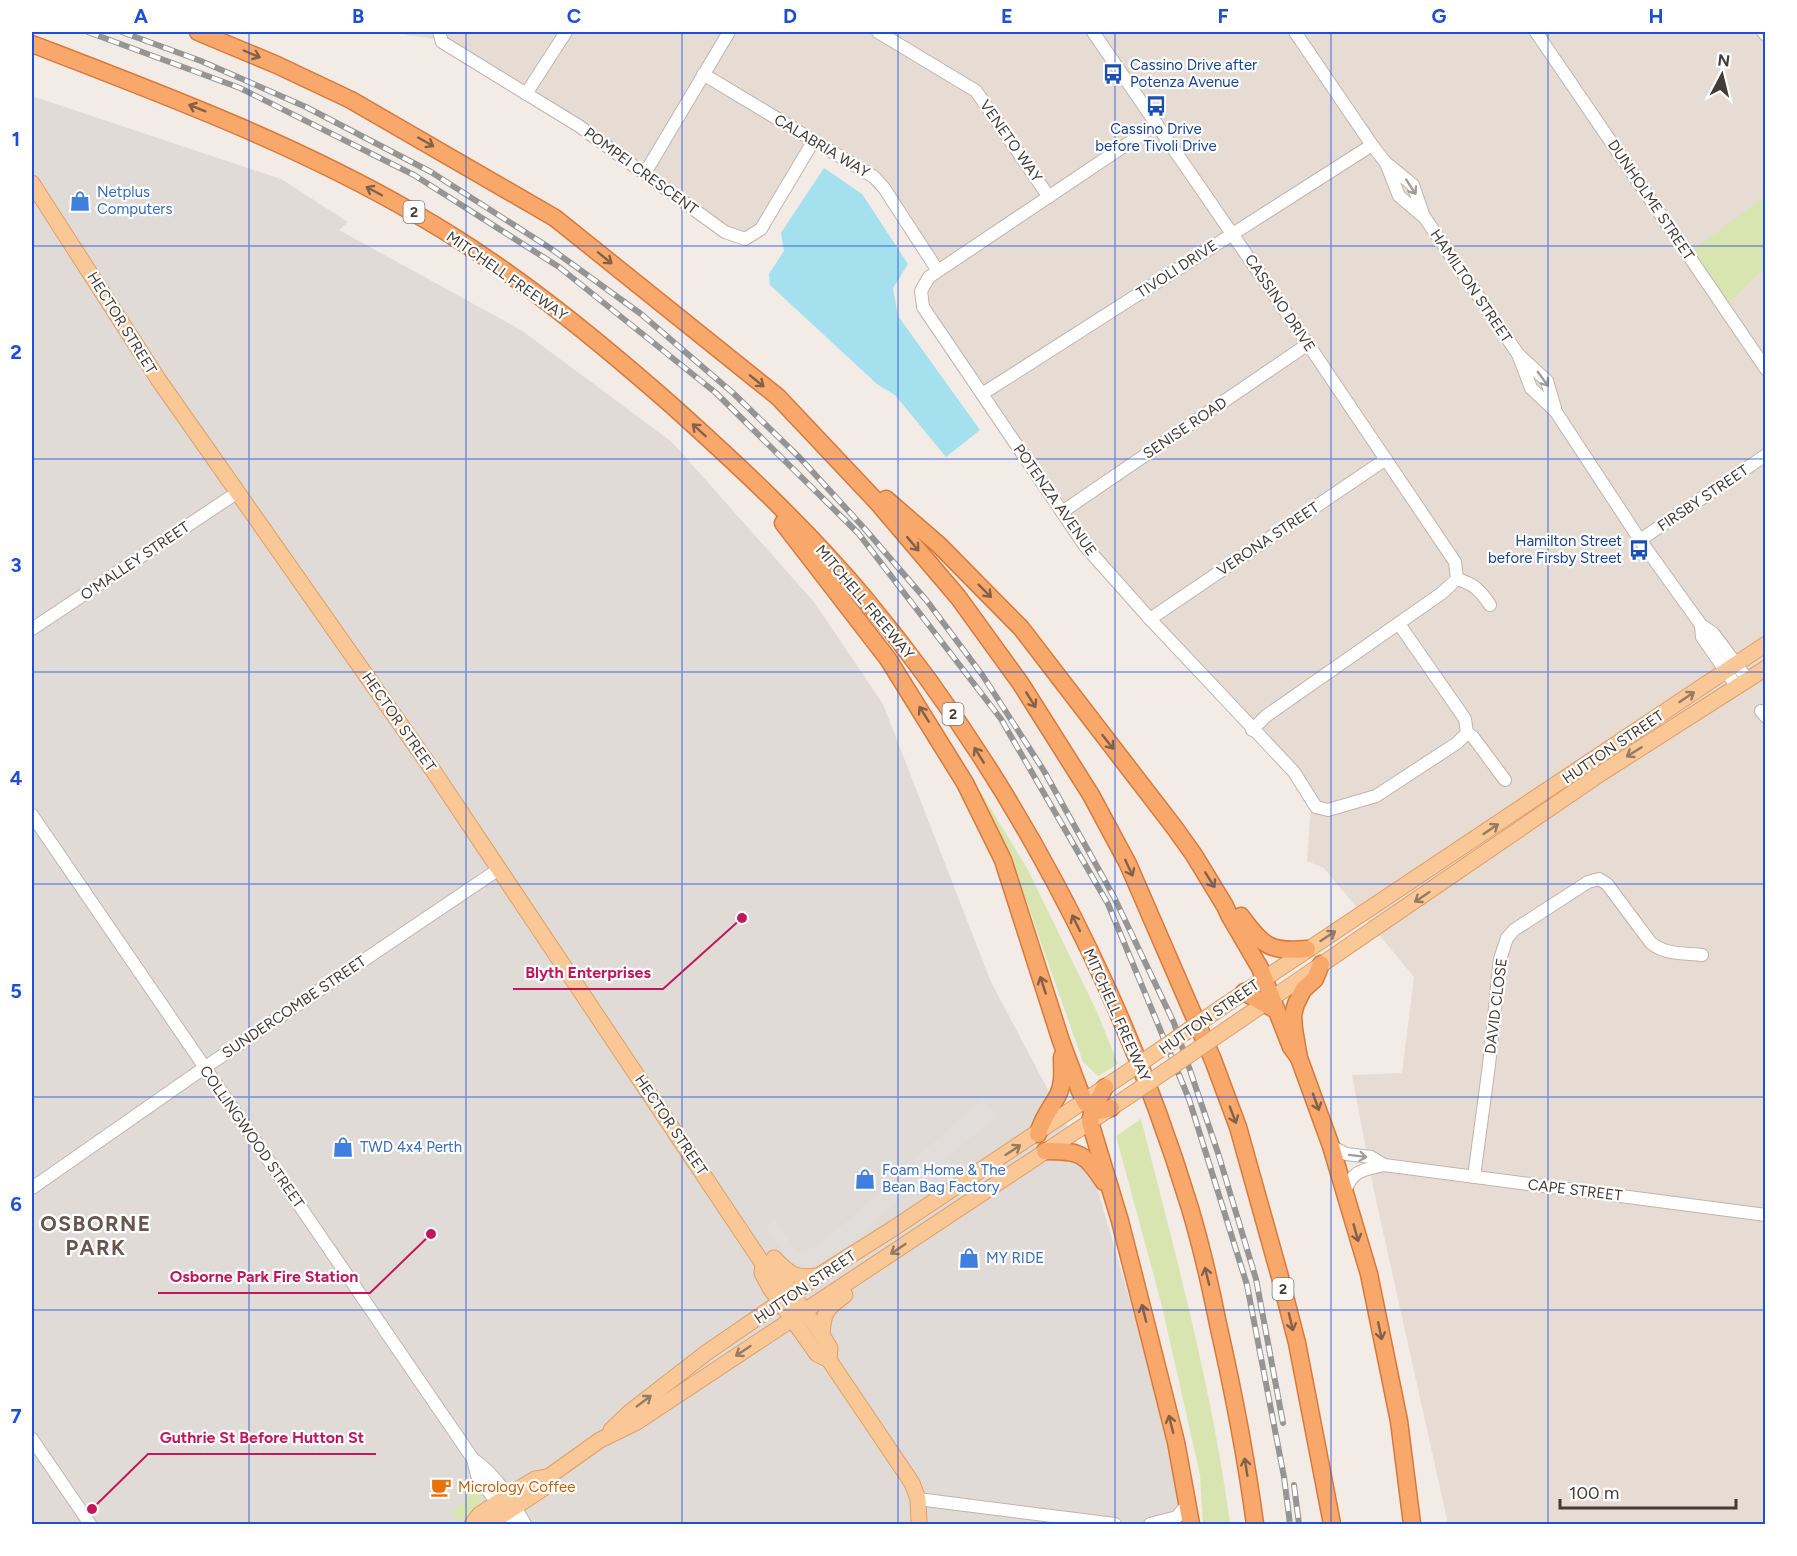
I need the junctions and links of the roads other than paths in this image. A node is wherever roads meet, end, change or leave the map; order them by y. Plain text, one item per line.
1 (198, 32) edge
2 (439, 32) edge
3 (566, 32) edge
4 (729, 32) edge
5 (878, 32) edge
6 (1093, 32) edge
7 (1295, 32) edge
8 (1536, 32) edge
9 (1763, 32) edge
10 (1766, 35) edge
11 (32, 44) edge
12 (703, 74) junction
13 (526, 94) junction
14 (1157, 124) junction
15 (814, 140) junction
16 (1372, 145) junction
17 (645, 173) junction
18 (32, 183) edge
19 (1049, 197) junction
20 (1233, 233) junction
21 (938, 271) junction
22 (1308, 344) junction
23 (1766, 369) edge
24 (982, 394) junction
25 (833, 453) junction
26 (1766, 454) edge
27 (1386, 459) junction
28 (742, 470) junction
29 (238, 492) junction
30 (1062, 512) junction
31 (1640, 540) junction
32 (1457, 579) junction
33 (1490, 605) dead end
34 (1150, 619) junction
35 (1399, 624) junction
36 (32, 629) edge
37 (1766, 644) edge
38 (1731, 667) junction
39 (1766, 668) edge
40 (1742, 683) junction
41 (1252, 729) junction
42 (1467, 733) junction
43 (1505, 780) dead end
44 (32, 814) edge
45 (499, 868) junction
46 (1226, 906) junction
47 (1308, 949) junction
48 (1702, 955) dead end
49 (1321, 964) junction
50 (1263, 979) junction
51 (1244, 992) junction
52 (1266, 1004) junction
53 (1060, 1041) junction
54 (1299, 1058) junction
55 (204, 1068) junction
56 (1105, 1087) joint
57 (1111, 1108) joint
58 (1087, 1111) junction
59 (1038, 1134) junction
60 (1331, 1146) junction
61 (1046, 1151) junction
62 (1384, 1165) junction
63 (1474, 1177) junction
64 (32, 1188) edge
65 (1111, 1192) junction
66 (1345, 1192) junction
67 (1766, 1215) edge
68 (760, 1258) junction
69 (861, 1273) junction
70 (818, 1276) junction
71 (786, 1298) junction
72 (798, 1315) junction
73 (822, 1335) junction
74 (829, 1360) junction
75 (32, 1439) edge
76 (600, 1440) junction
77 (918, 1499) junction
78 (1188, 1503) junction
79 (507, 1509) edge
80 (90, 1524) edge
81 (472, 1524) edge
82 (489, 1524) edge
83 (525, 1524) edge
84 (919, 1524) edge
85 (1115, 1524) edge
86 (1149, 1524) edge
87 (1191, 1524) edge
88 (1255, 1524) edge
89 (1332, 1524) edge
90 (1412, 1524) edge

1 -> 25 highway, 2
2 - 13 street, POMPEI CRESCENT
3 - 13 street
4 - 12 street
5 - 19 street, VENETO WAY
6 - 14 street, CASSINO DRIVE
7 - 16 street, HAMILTON STREET
8 - 23 street, DUNHOLME STREET
9 - 10 street
28 -> 11 highway, MITCHELL FREEWAY / 2
12 - 15 street, CALABRIA WAY
12 - 17 street
13 - 17 street, POMPEI CRESCENT
14 - 19 street, POTENZA AVENUE
14 - 20 street, CASSINO DRIVE
15 - 17 street, POMPEI CRESCENT
15 - 21 street, CALABRIA WAY
16 - 20 street, TIVOLI DRIVE
16 - 31 street, HAMILTON STREET
18 - 29 main road, HECTOR STREET
19 - 21 street, POTENZA AVENUE
20 - 22 street, CASSINO DRIVE
20 - 24 street, TIVOLI DRIVE
21 - 24 street, POTENZA AVENUE
22 - 27 street, CASSINO DRIVE
22 - 30 street, SENISE ROAD
24 - 30 street, POTENZA AVENUE
25 -> 46 highway
25 -> 89 highway, 2
26 - 31 street, FIRSBY STREET
27 - 32 street, CASSINO DRIVE
27 - 34 street, VERONA STREET
53 -> 28 highway
88 -> 28 highway, MITCHELL FREEWAY / 2
29 - 36 street, O'MALLEY STREET
29 - 45 main road, HECTOR STREET
30 - 34 street, POTENZA AVENUE
31 - 38 street, HAMILTON STREET
32 - 33 street
32 - 35 street
34 - 41 street, POTENZA AVENUE
35 - 41 street
35 - 42 street
37 - 38 main road, HUTTON STREET
38 - 40 street, HAMILTON STREET
47 -> 38 main road, HUTTON STREET
39 - 40 main road, HUTTON STREET
40 -> 49 main road, HUTTON STREET
41 - 42 street, POTENZA AVENUE
42 - 43 street
44 - 55 street, COLLINGWOOD STREET
45 - 55 street, SUNDERCOMBE STREET
45 - 68 main road, HECTOR STREET
46 - 47 highway
46 - 50 highway
47 - 50 main road, HUTTON STREET
48 - 63 street, DAVID CLOSE
49 - 52 main road, HUTTON STREET
49 - 54 highway
50 - 51 main road, HUTTON STREET
50 - 52 highway
51 - 52 highway
51 - 56 main road, HUTTON STREET, bridge
52 - 54 highway
52 - 57 main road, HUTTON STREET, bridge
53 - 58 highway
53 - 59 highway
54 -> 60 highway
55 - 64 street, SUNDERCOMBE STREET
55 - 79 street, COLLINGWOOD STREET
56 - 58 highway
57 - 58 highway
58 - 59 main road, HUTTON STREET
58 - 61 main road, HUTTON STREET
58 - 65 highway
70 -> 59 main road, HUTTON STREET
60 -> 62 street, CAPE STREET
60 - 66 highway
61 - 65 highway
61 -> 69 main road, HUTTON STREET
62 - 63 street, CAPE STREET
62 - 66 street, CAPE STREET
63 - 67 street, CAPE STREET
78 -> 65 highway
66 -> 90 highway
68 - 70 main road
68 - 71 main road, HECTOR STREET
69 - 72 main road, HUTTON STREET
69 - 73 main road
70 - 71 main road, HUTTON STREET
71 - 72 main road, HECTOR STREET
76 -> 71 main road, HUTTON STREET
72 - 73 main road, HECTOR STREET
72 - 74 main road, HECTOR STREET
72 -> 76 main road, HUTTON STREET
73 - 74 main road, HECTOR STREET
74 - 77 main road, HECTOR STREET
75 - 80 street
76 - 79 main road, HUTTON STREET
77 - 84 main road
77 - 85 street
78 - 86 street
78 - 87 highway
79 - 81 main road, HUTTON STREET
79 - 82 main road, HUTTON STREET
79 - 83 street, COLLINGWOOD STREET

